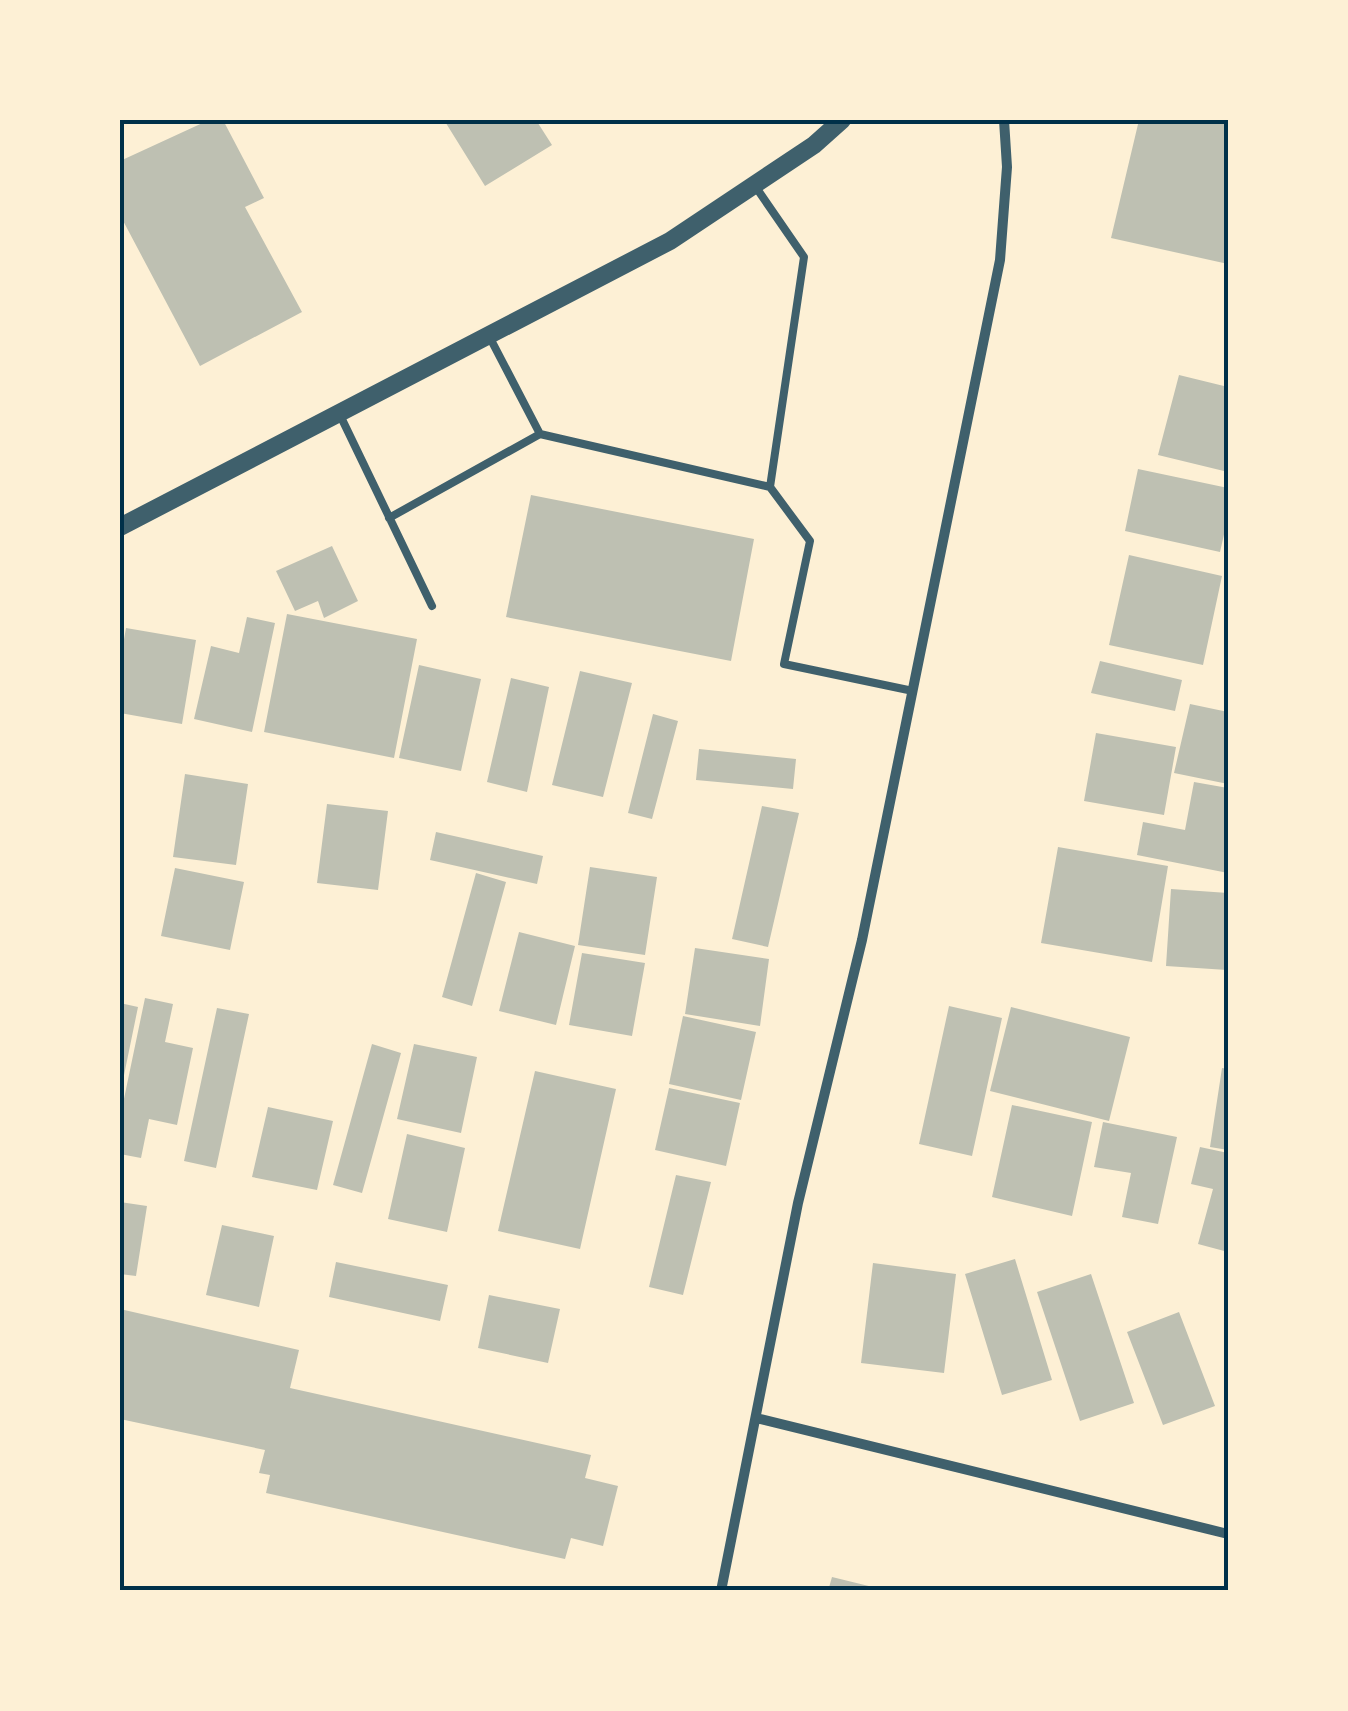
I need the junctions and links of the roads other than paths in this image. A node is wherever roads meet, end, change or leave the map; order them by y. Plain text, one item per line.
1 (842, 120) edge
2 (1004, 120) edge
3 (754, 184) junction
4 (488, 336) junction
5 (340, 414) junction
6 (540, 434) junction
7 (770, 487) junction
8 (390, 518) junction
9 (120, 527) edge
10 (432, 606) dead end
11 (914, 691) junction
12 (756, 1418) junction
13 (1228, 1534) edge
14 (720, 1591) edge

1 - 3 street
2 - 11 street
3 - 4 street
3 - 7 lane
4 - 5 street
4 - 6 lane
5 - 8 lane
5 - 9 street
6 - 7 lane
6 - 8 lane
7 - 11 lane
8 - 10 lane
11 - 12 street
12 - 13 street
12 - 14 street

